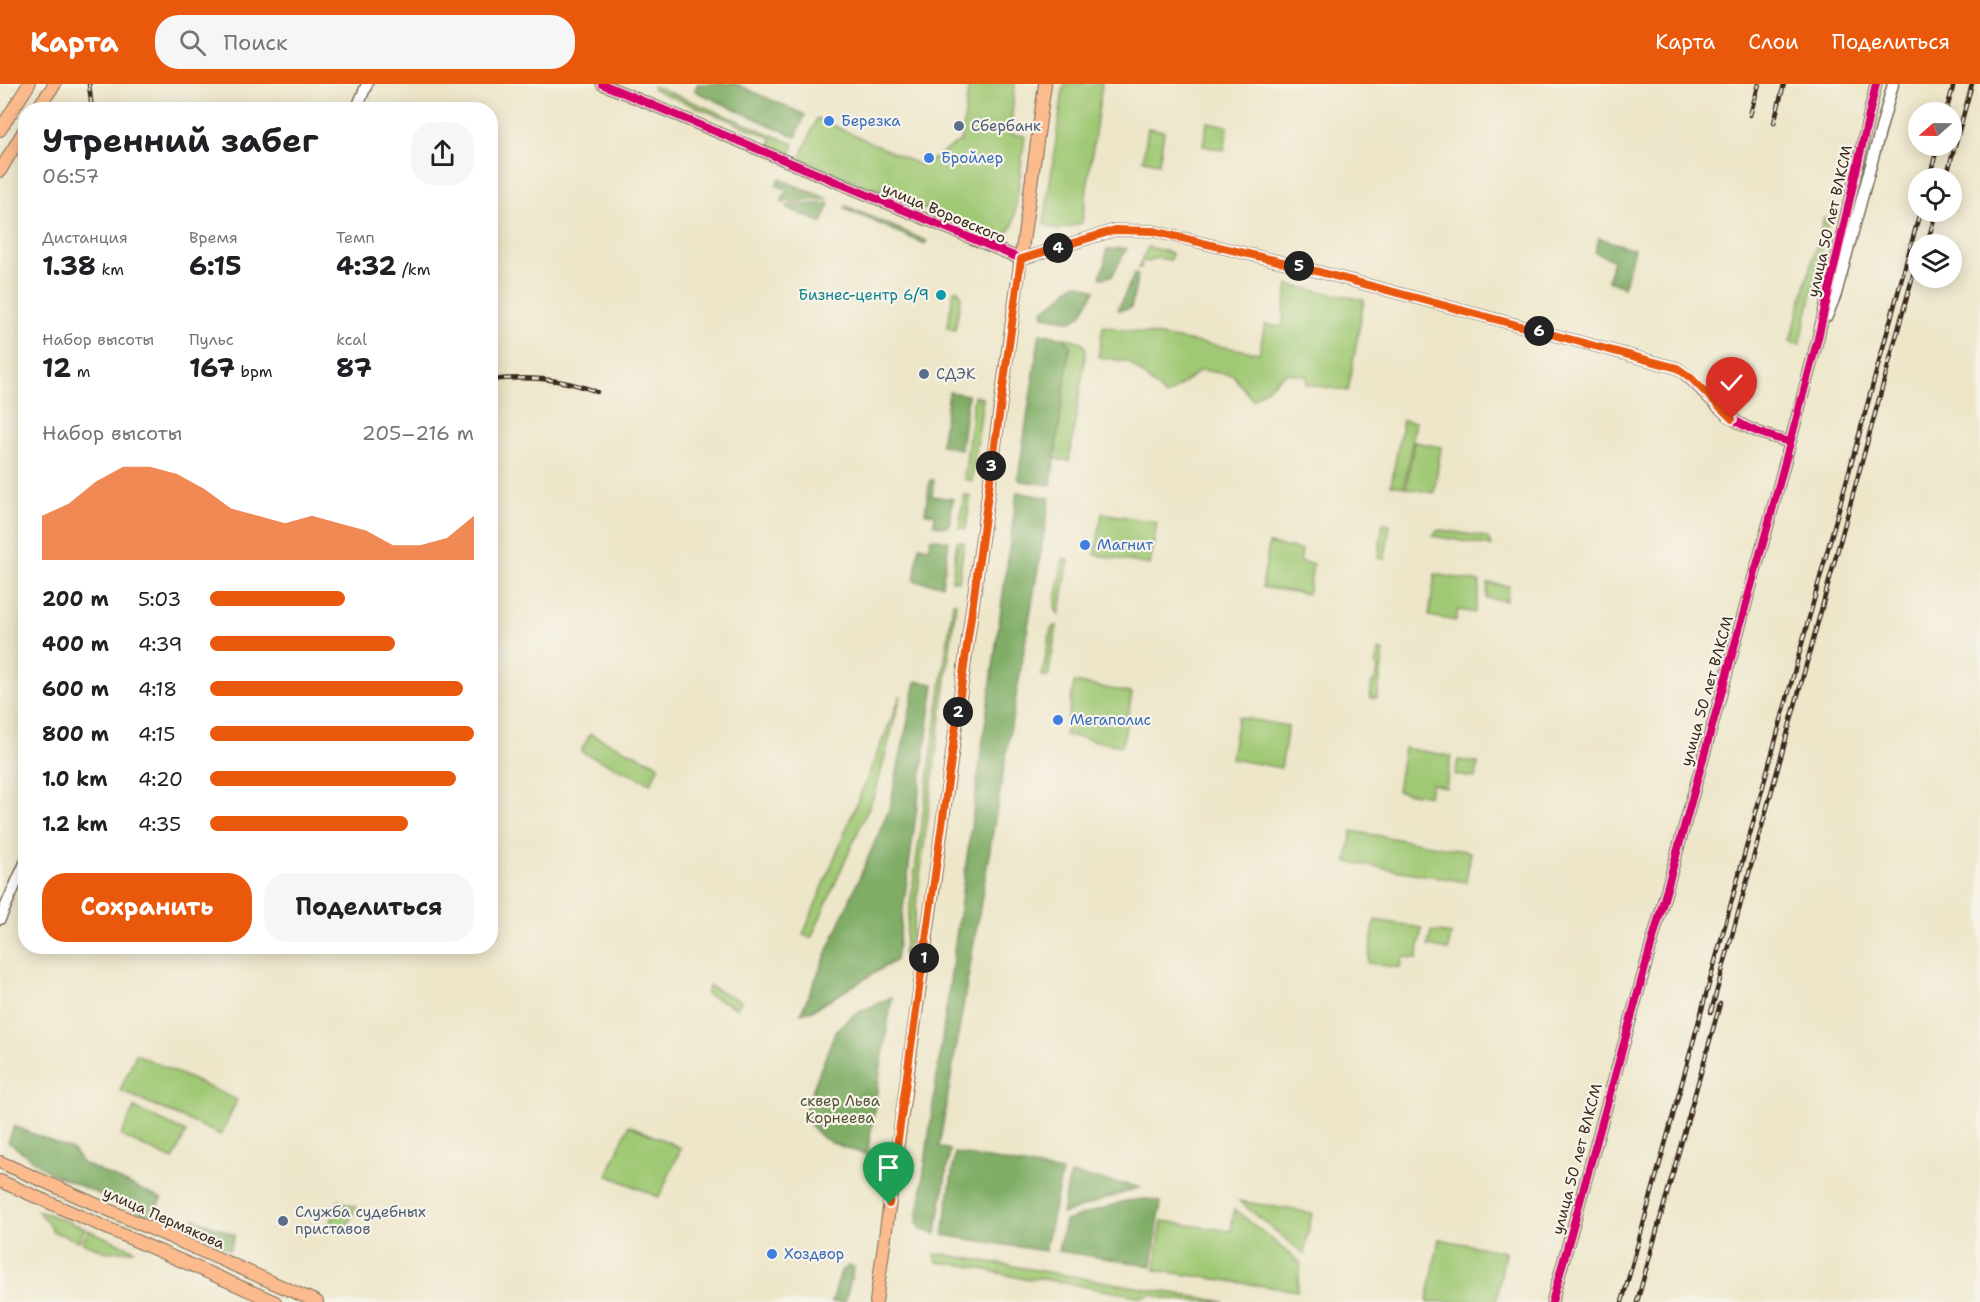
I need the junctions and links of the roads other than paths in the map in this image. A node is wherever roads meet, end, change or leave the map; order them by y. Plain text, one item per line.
1 (29, 84) edge
2 (55, 84) edge
3 (367, 84) edge
4 (602, 84) edge
5 (1046, 84) edge
6 (1876, 84) edge
7 (1893, 84) edge
8 (42, 102) edge
9 (359, 102) edge
10 (0, 130) edge
11 (18, 141) edge
12 (0, 171) edge
13 (1021, 259) junction
14 (1818, 338) junction
15 (1790, 442) junction
16 (18, 879) edge
17 (0, 919) edge
18 (0, 1162) edge
19 (0, 1181) edge
20 (878, 1289) junction
21 (275, 1302) edge
22 (317, 1302) edge
23 (871, 1302) edge
24 (876, 1302) edge
25 (1552, 1302) edge

1 - 10 main road
2 - 8 main road
3 - 9 street
4 - 13 street, улица Воровского
5 - 13 main road
6 - 14 street, улица 50 лет ВЛКСМ
7 - 14 street
11 - 12 main road
13 - 15 street
13 - 20 main road
14 - 15 street, улица 50 лет ВЛКСМ
15 - 25 street, улица 50 лет ВЛКСМ
16 - 17 street
18 - 22 main road, улица Пермякова
19 - 21 main road, улица Пермякова
20 - 23 main road
20 - 24 main road

